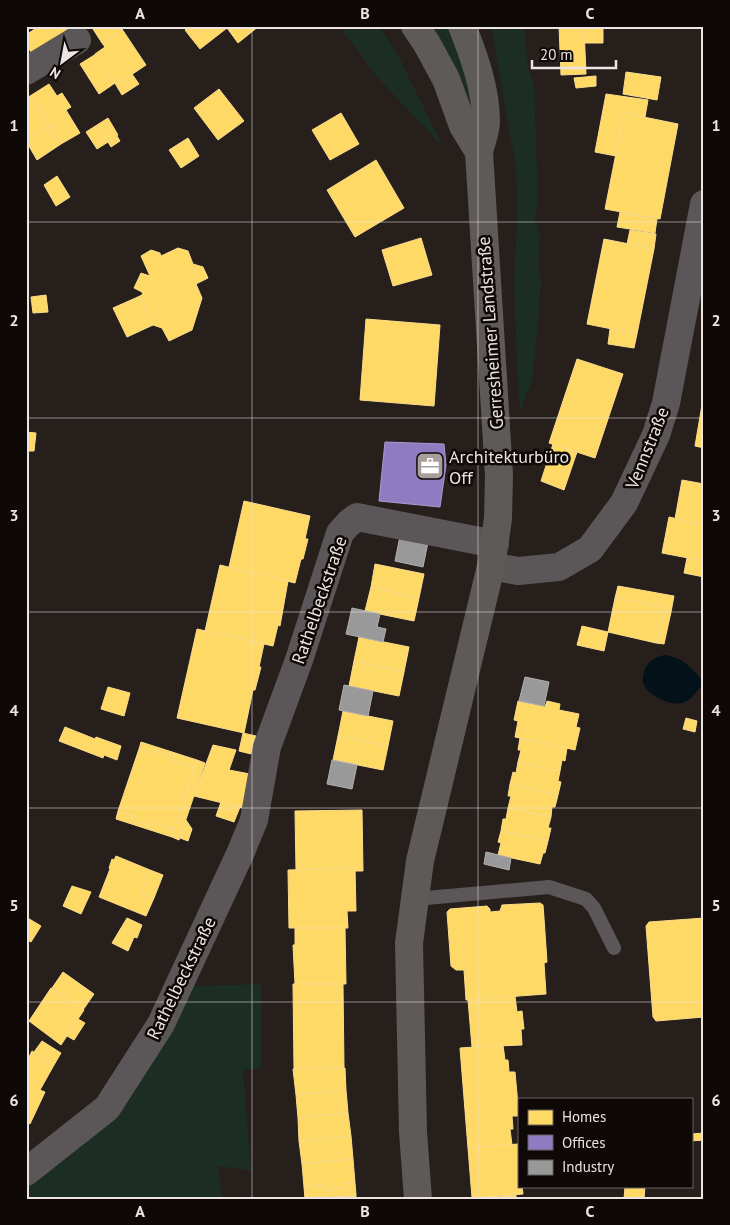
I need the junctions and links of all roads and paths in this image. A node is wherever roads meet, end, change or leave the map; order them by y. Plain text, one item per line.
1 (415, 26) edge
2 (462, 26) edge
3 (77, 40) dead end
4 (26, 71) edge
5 (479, 152) junction
6 (704, 204) edge
7 (493, 555) junction
8 (415, 899) junction
9 (614, 948) dead end
10 (26, 1172) edge
11 (418, 1199) edge

1 - 5 street, Gerresheimer Landstraße
2 - 5 street, Gerresheimer Landstraße
3 - 4 street
5 - 7 street, Gerresheimer Landstraße
6 - 7 street, Vennstraße
7 - 8 street
7 - 10 street, Rathelbeckstraße
8 - 9 lane
8 - 11 street

